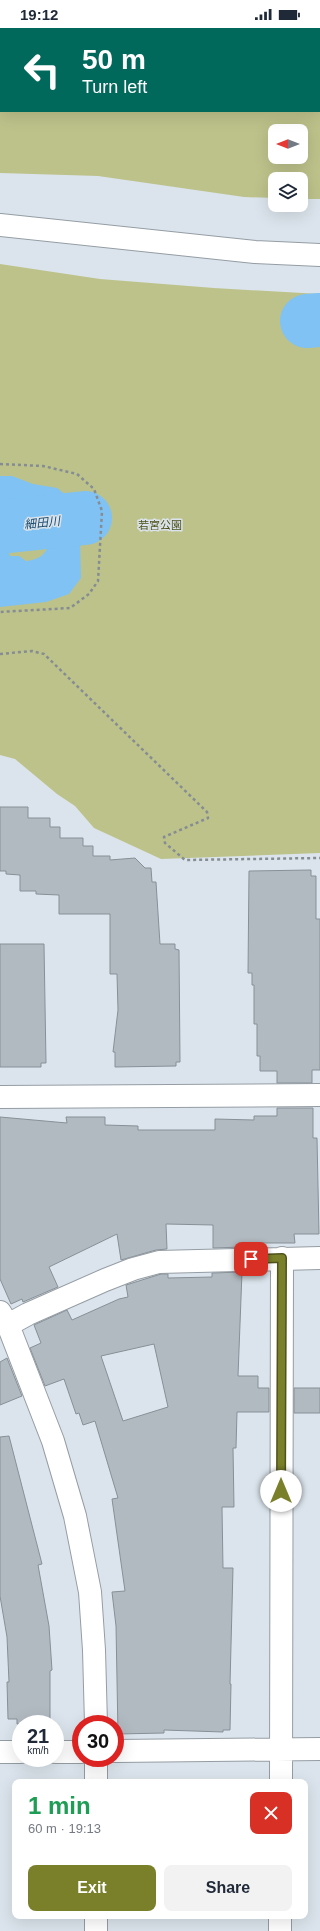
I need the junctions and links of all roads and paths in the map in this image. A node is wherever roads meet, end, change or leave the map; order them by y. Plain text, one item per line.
1 (0, 225) edge
2 (320, 256) edge
3 (0, 464) edge
4 (0, 612) edge
5 (0, 654) edge
6 (320, 858) edge
7 (320, 1095) edge
8 (0, 1097) edge
9 (282, 1258) junction
10 (320, 1258) edge
11 (4, 1319) edge
12 (96, 1715) edge
13 (281, 1749) junction
14 (320, 1749) edge
15 (124, 1751) edge
16 (0, 1752) edge
17 (12, 1752) edge
18 (96, 1767) edge
19 (96, 1779) edge
20 (281, 1779) edge
21 (96, 1919) edge
22 (280, 1919) edge
23 (96, 1931) edge
24 (280, 1931) edge

1 - 2 street
3 - 4 path
5 - 6 path
7 - 8 street
9 - 10 street
9 - 11 street
9 - 13 street
11 - 12 street
13 - 14 street
13 - 15 street
13 - 20 street
16 - 17 street
18 - 19 street
21 - 23 street
22 - 24 street

